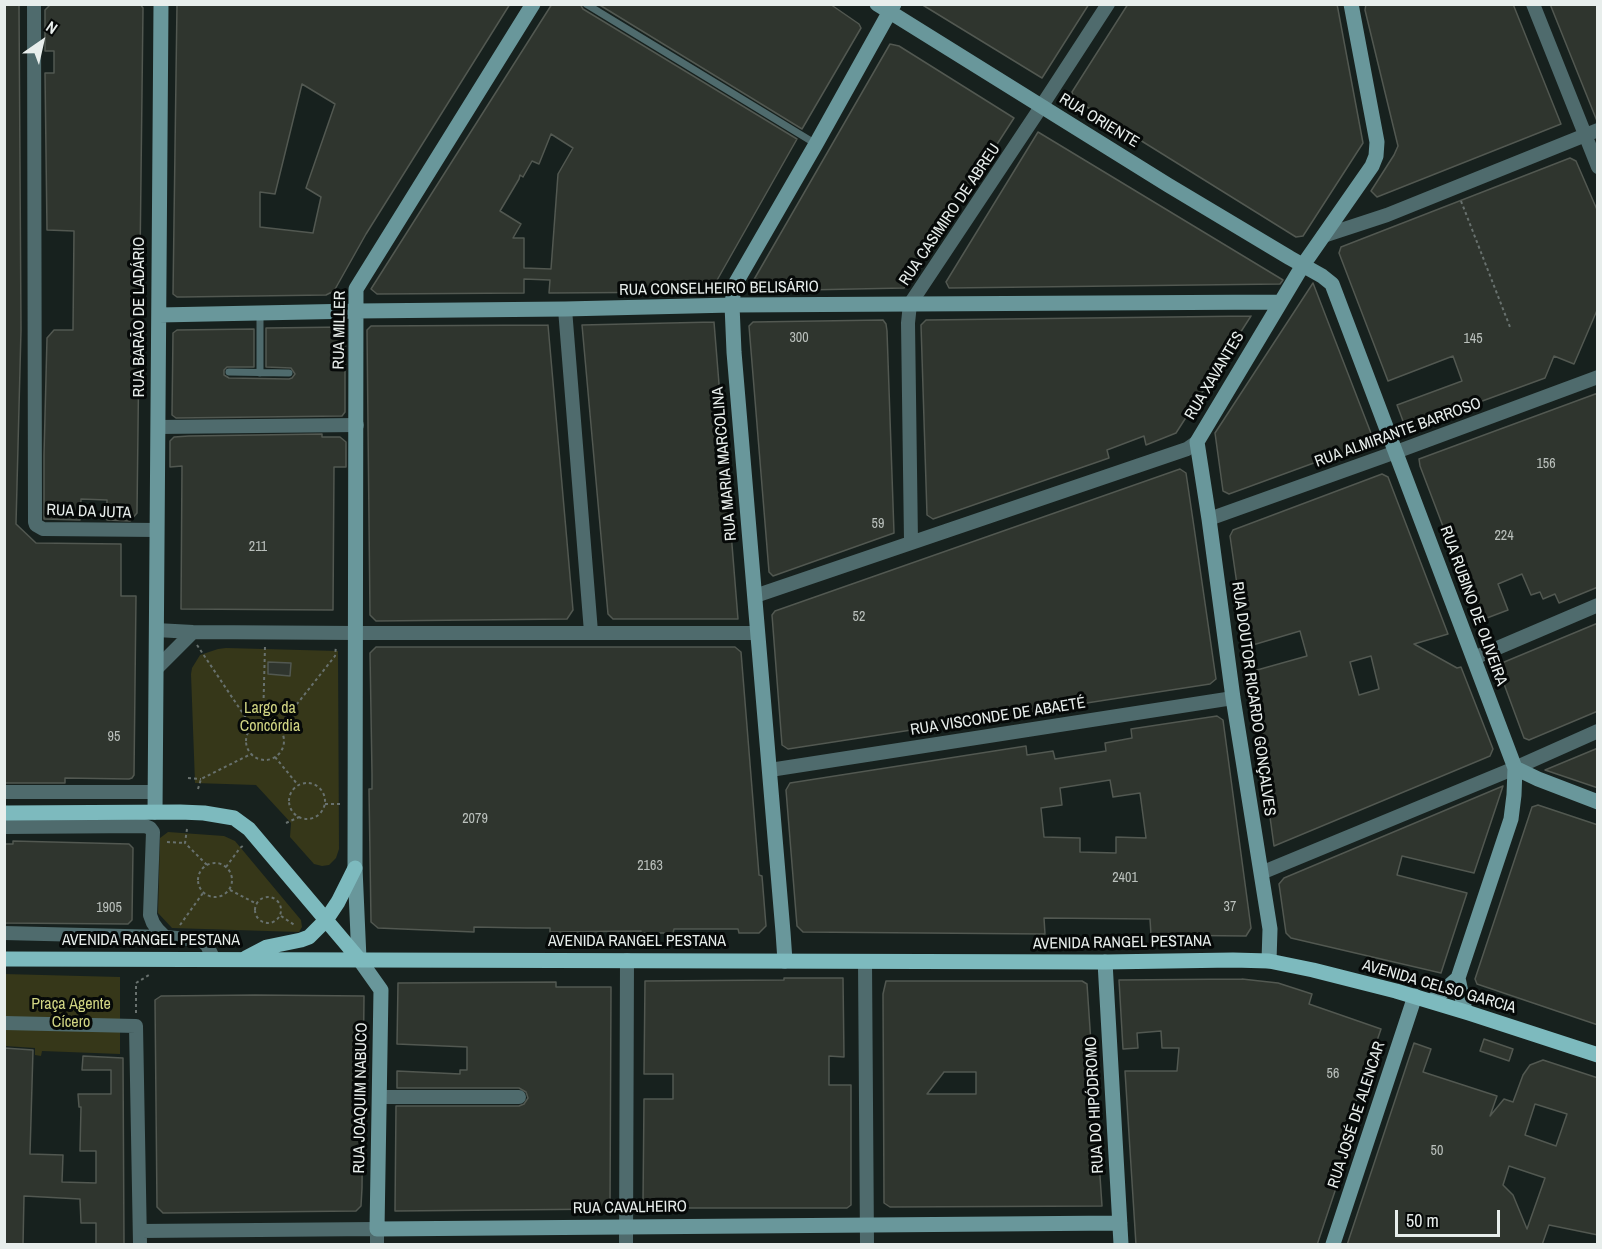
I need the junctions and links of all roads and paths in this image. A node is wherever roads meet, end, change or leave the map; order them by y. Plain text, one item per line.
1 (34, 4) edge
2 (160, 4) edge
3 (533, 4) edge
4 (586, 4) edge
5 (1108, 4) edge
6 (1351, 4) edge
7 (1533, 4) edge
8 (887, 7) edge
9 (1041, 107) junction
10 (1591, 132) edge
11 (816, 144) junction
12 (1598, 167) edge
13 (1455, 187) junction
14 (1323, 236) junction
15 (1303, 266) junction
16 (1280, 302) junction
17 (910, 304) junction
18 (732, 305) junction
19 (565, 309) junction
20 (357, 311) junction
21 (260, 312) junction
22 (159, 315) junction
23 (1510, 327) dead end
24 (229, 372) dead end
25 (260, 373) junction
26 (290, 373) dead end
27 (1598, 377) edge
28 (357, 425) junction
29 (158, 427) junction
30 (1197, 442) junction
31 (1396, 452) junction
32 (1209, 519) junction
33 (157, 530) junction
34 (911, 542) junction
35 (755, 596) junction
36 (1598, 605) edge
37 (156, 630) junction
38 (591, 632) junction
39 (356, 633) junction
40 (758, 633) junction
41 (195, 639) junction
42 (265, 644) dead end
43 (336, 646) dead end
44 (1474, 658) junction
45 (156, 669) junction
46 (1233, 698) junction
47 (263, 722) junction
48 (252, 727) junction
49 (278, 728) junction
50 (1598, 730) edge
51 (251, 754) junction
52 (275, 757) junction
53 (1515, 768) junction
54 (770, 770) junction
55 (188, 778) dead end
56 (201, 778) junction
57 (298, 786) junction
58 (198, 789) dead end
59 (4, 792) edge
60 (155, 792) junction
61 (1598, 802) edge
62 (325, 804) junction
63 (343, 804) dead end
64 (155, 812) junction
65 (4, 813) edge
66 (299, 817) junction
67 (286, 823) dead end
68 (4, 826) edge
69 (187, 829) dead end
70 (163, 842) dead end
71 (185, 843) junction
72 (244, 845) dead end
73 (208, 866) junction
74 (226, 867) junction
75 (355, 868) junction
76 (1261, 873) junction
77 (230, 889) junction
78 (203, 892) junction
79 (257, 904) junction
80 (280, 915) junction
81 (326, 920) junction
82 (303, 931) dead end
83 (4, 933) edge
84 (171, 933) junction
85 (4, 958) edge
86 (244, 959) junction
87 (359, 959) junction
88 (214, 960) junction
89 (627, 960) junction
90 (785, 961) junction
91 (1269, 961) junction
92 (866, 962) junction
93 (1105, 962) junction
94 (1458, 978) junction
95 (136, 983) dead end
96 (1415, 996) junction
97 (1432, 1002) junction
98 (1465, 1011) junction
99 (4, 1023) edge
100 (136, 1026) junction
101 (1598, 1055) edge
102 (379, 1097) junction
103 (519, 1097) dead end
104 (1120, 1223) junction
105 (867, 1224) junction
106 (626, 1226) junction
107 (377, 1229) junction
108 (140, 1238) edge
109 (377, 1245) edge
110 (626, 1245) edge
111 (867, 1245) edge
112 (1121, 1245) edge
113 (1333, 1245) edge

1 - 33 street, RUA DA JUTA
2 - 22 street, RUA BARÃO DE LADÁRIO
3 - 20 street, RUA MILLER
4 - 11 lane
5 - 9 street, RUA CASIMIRO DE ABREU
6 - 14 street, RUA XAVANTES
7 - 10 street
8 - 9 street, RUA ORIENTE
8 - 11 street, RUA MARIA MARCOLINA
9 - 15 street, RUA ORIENTE
9 - 17 street, RUA CASIMIRO DE ABREU
10 - 12 street
10 - 13 street
11 - 18 street, RUA MARIA MARCOLINA
13 - 14 street
13 - 23 path
14 - 15 street, RUA XAVANTES
15 - 16 street, RUA XAVANTES
15 - 31 street, RUA RUBINO DE OLIVEIRA
16 - 17 street, RUA CONSELHEIRO BELISÁRIO
16 - 30 street, RUA XAVANTES
17 - 18 street, RUA CONSELHEIRO BELISÁRIO
17 - 34 street, RUA CASIMIRO DE ABREU
18 - 19 street, RUA CONSELHEIRO BELISÁRIO
18 - 35 street, RUA MARIA MARCOLINA
19 - 20 street, RUA CONSELHEIRO BELISÁRIO
19 - 38 street
20 - 21 street, RUA CONSELHEIRO BELISÁRIO
20 - 28 street, RUA MILLER
21 - 22 street, RUA CONSELHEIRO BELISÁRIO
21 - 25 lane
22 - 29 street, RUA BARÃO DE LADÁRIO
24 - 25 lane
25 - 26 lane
27 - 31 street, RUA ALMIRANTE BARROSO
28 - 29 street
28 - 39 street, RUA MILLER
29 - 33 street, RUA BARÃO DE LADÁRIO
30 - 32 street, RUA DOUTOR RICARDO GONÇALVES
30 - 34 street, RUA XAVANTES
31 - 32 street, RUA ALMIRANTE BARROSO
31 - 44 street, RUA RUBINO DE OLIVEIRA
32 - 46 street, RUA DOUTOR RICARDO GONÇALVES
33 - 37 street, RUA BARÃO DE LADÁRIO
34 - 35 street, RUA XAVANTES
35 - 40 street, RUA MARIA MARCOLINA
36 - 44 street
37 - 41 street
37 - 45 street
38 - 39 street
38 - 40 street
39 - 41 street
39 - 75 street
40 - 54 street, RUA MARIA MARCOLINA
41 - 45 street
41 - 48 path
42 - 47 path
43 - 49 path
44 - 53 street, RUA RUBINO DE OLIVEIRA
45 - 60 street
46 - 54 street, RUA VISCONDE DE ABAETÉ
46 - 76 street, RUA DOUTOR RICARDO GONÇALVES
47 - 48 path
47 - 49 path
48 - 51 path
49 - 52 path
50 - 53 street
51 - 52 path
51 - 56 path
52 - 57 path
53 - 61 street
53 - 76 street
53 - 94 street, RUA RUBINO DE OLIVEIRA
54 - 90 street, RUA MARIA MARCOLINA
55 - 56 path
56 - 58 path
57 - 62 path
57 - 66 path
59 - 60 street
60 - 64 street
62 - 63 path
62 - 66 path
64 - 65 main road
64 - 81 main road
66 - 67 path
68 - 84 street
69 - 71 path
70 - 71 path
71 - 73 path
72 - 74 path
73 - 74 path
73 - 78 path
74 - 77 path
75 - 81 main road
75 - 87 street
76 - 91 street, RUA DOUTOR RICARDO GONÇALVES
77 - 78 path
77 - 79 path
78 - 84 path
79 - 80 path
79 - 80 path
80 - 82 path
81 - 86 main road
81 - 87 main road
83 - 84 street, AVENIDA RANGEL PESTANA
84 - 88 street
85 - 88 main road, AVENIDA RANGEL PESTANA
86 - 87 main road, AVENIDA RANGEL PESTANA
86 - 88 main road, AVENIDA RANGEL PESTANA
87 - 89 main road, AVENIDA RANGEL PESTANA
87 - 102 street, RUA JOAQUIM NABUCO
89 - 90 main road, AVENIDA RANGEL PESTANA
89 - 106 street
90 - 92 main road, AVENIDA RANGEL PESTANA
91 - 93 main road, AVENIDA RANGEL PESTANA
91 - 96 main road, AVENIDA CELSO GARCIA
92 - 93 main road, AVENIDA RANGEL PESTANA
92 - 105 street
93 - 104 street, RUA DO HIPÓDROMO
94 - 97 street, RUA RUBINO DE OLIVEIRA
94 - 98 street
95 - 100 path
96 - 97 main road, AVENIDA CELSO GARCIA
96 - 113 street, RUA JOSÉ DE ALENCAR
97 - 98 main road, AVENIDA CELSO GARCIA
98 - 101 main road, AVENIDA CELSO GARCIA
99 - 100 street
100 - 108 street
102 - 103 street
102 - 107 street, RUA JOAQUIM NABUCO
104 - 105 street, RUA CAVALHEIRO
104 - 112 street, RUA DO HIPÓDROMO
105 - 106 street, RUA CAVALHEIRO
105 - 111 street
106 - 107 street, RUA CAVALHEIRO
106 - 110 street
107 - 108 street, RUA CAVALHEIRO
107 - 109 street, RUA JOAQUIM NABUCO

